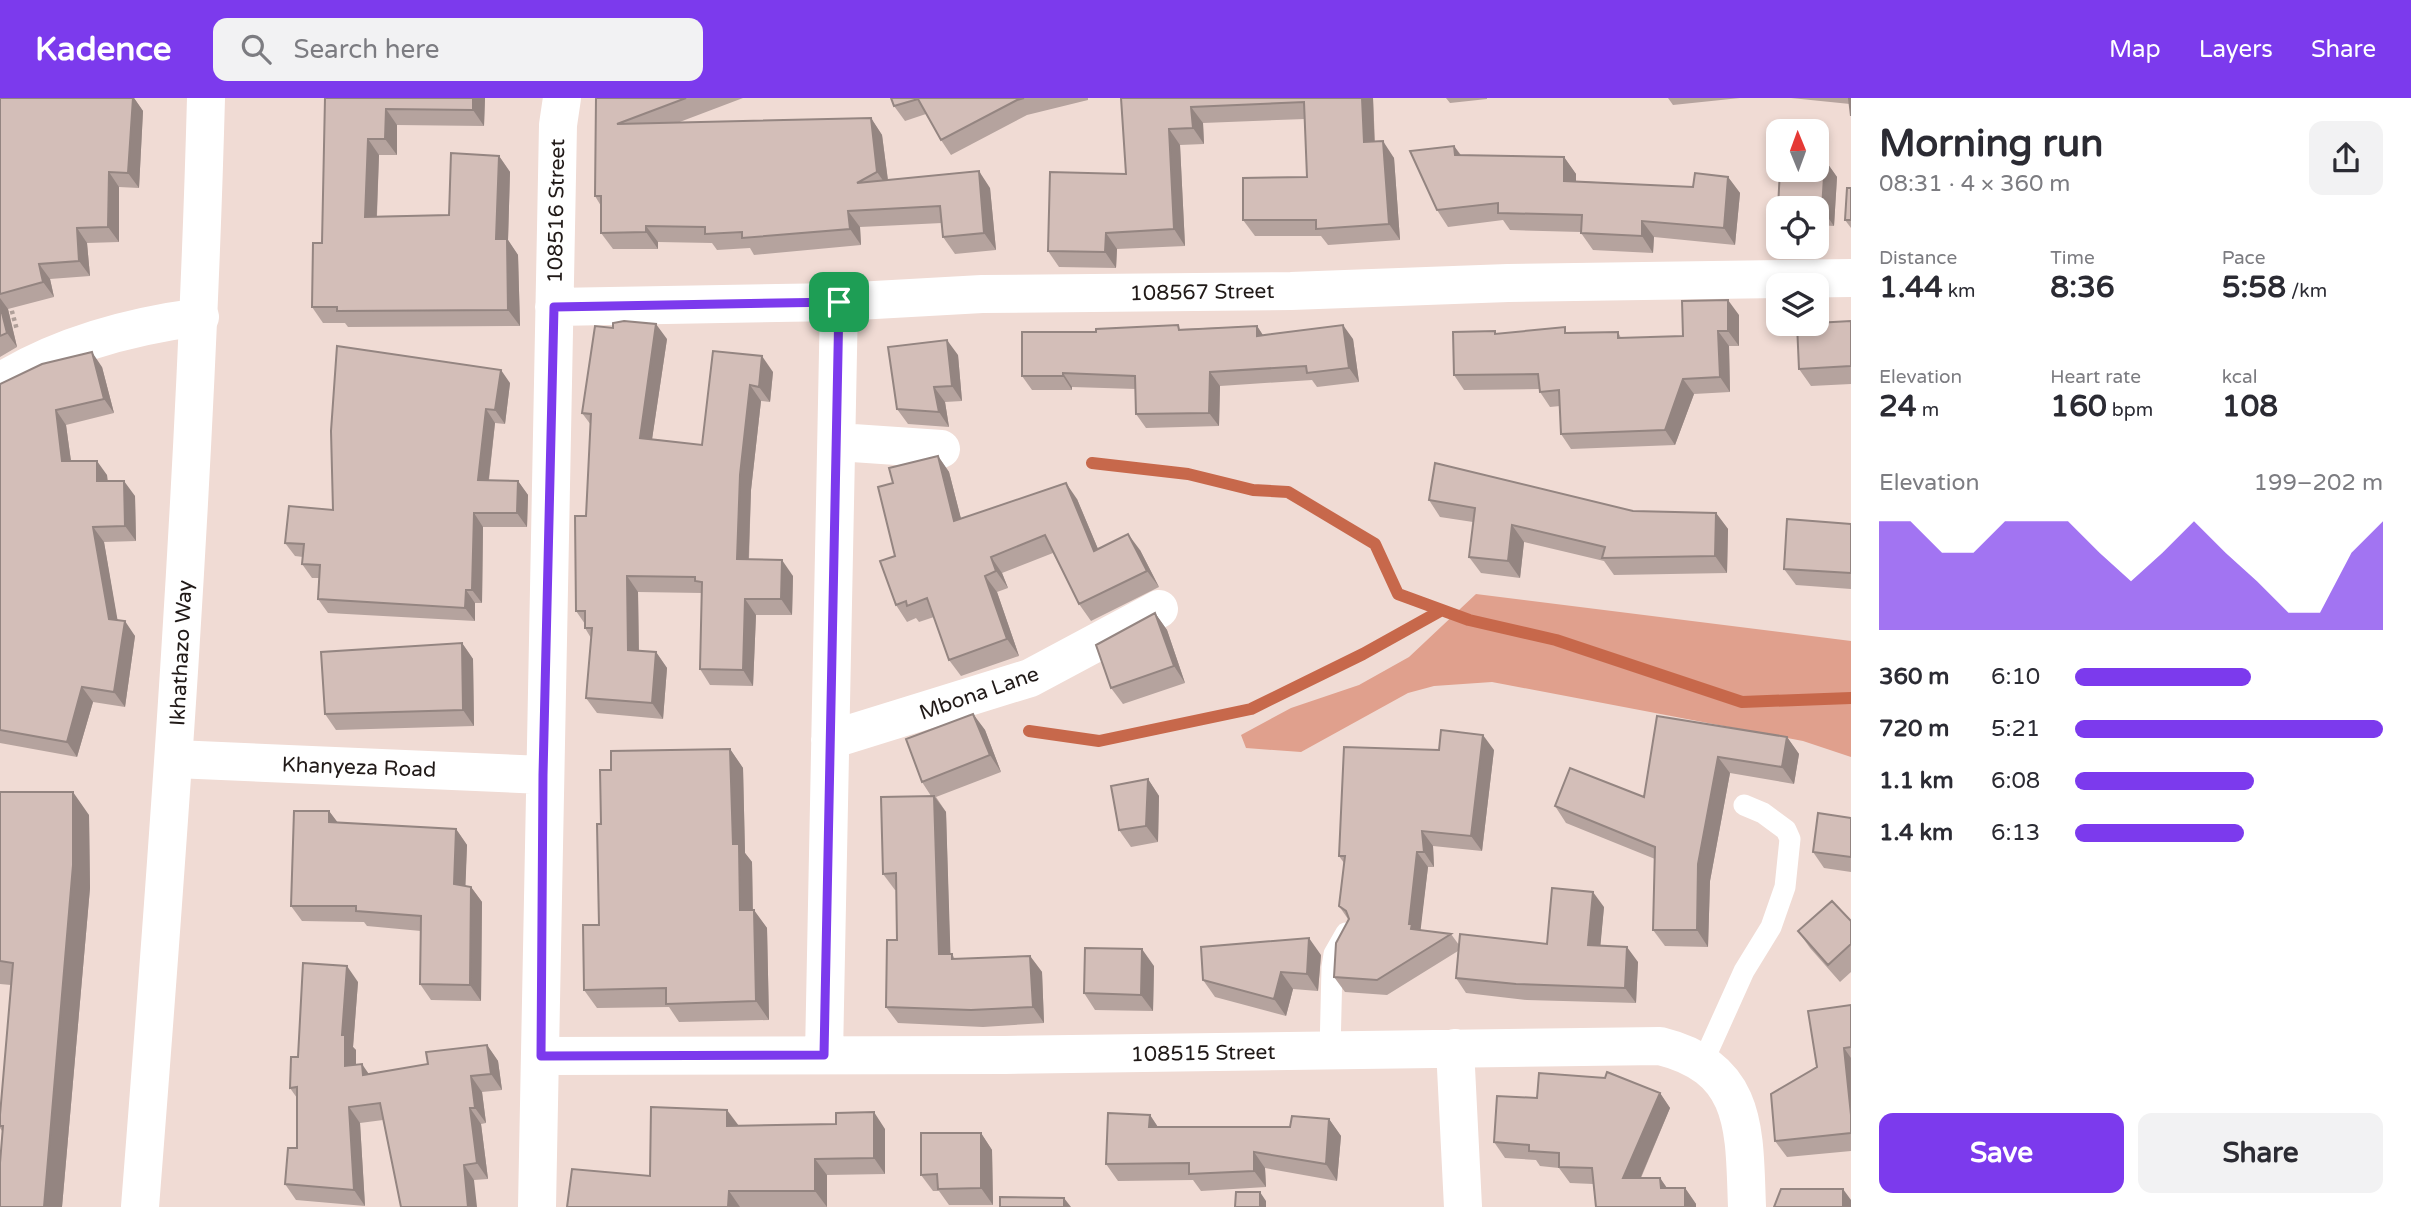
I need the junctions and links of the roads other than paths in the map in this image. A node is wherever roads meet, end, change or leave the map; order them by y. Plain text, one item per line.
1 (206, 98) edge
2 (562, 98) edge
3 (1851, 278) edge
4 (839, 302) junction
5 (554, 307) junction
6 (201, 317) junction
7 (14, 373) edge
8 (838, 442) junction
9 (941, 449) dead end
10 (1159, 608) dead end
11 (830, 740) junction
12 (175, 759) junction
13 (543, 775) junction
14 (1744, 805) dead end
15 (1346, 933) edge
16 (1455, 1048) junction
17 (1329, 1052) junction
18 (824, 1055) junction
19 (541, 1056) junction
20 (1703, 1062) junction
21 (140, 1207) edge
22 (537, 1207) edge
23 (1462, 1207) edge
24 (1747, 1207) edge

1 - 6 street, Ikhathazo Way
2 - 5 street, 108516 Street
3 - 4 street, 108567 Street
4 - 5 street, 108567 Street
4 - 8 street
5 - 13 street, 108516 Street
6 - 7 street
6 - 12 street, Ikhathazo Way
8 - 9 street
8 - 11 street
10 - 11 street, Mbona Lane
11 - 18 street
12 - 13 street, Khanyeza Road
12 - 21 street, Ikhathazo Way
13 - 19 street, 108516 Street
14 - 20 lane
15 - 17 lane
16 - 17 street, 108515 Street
16 - 20 street, 108515 Street
16 - 23 street
17 - 18 street, 108515 Street
18 - 19 street, 108515 Street
19 - 22 street, 108516 Street
20 - 24 street, 108515 Street

